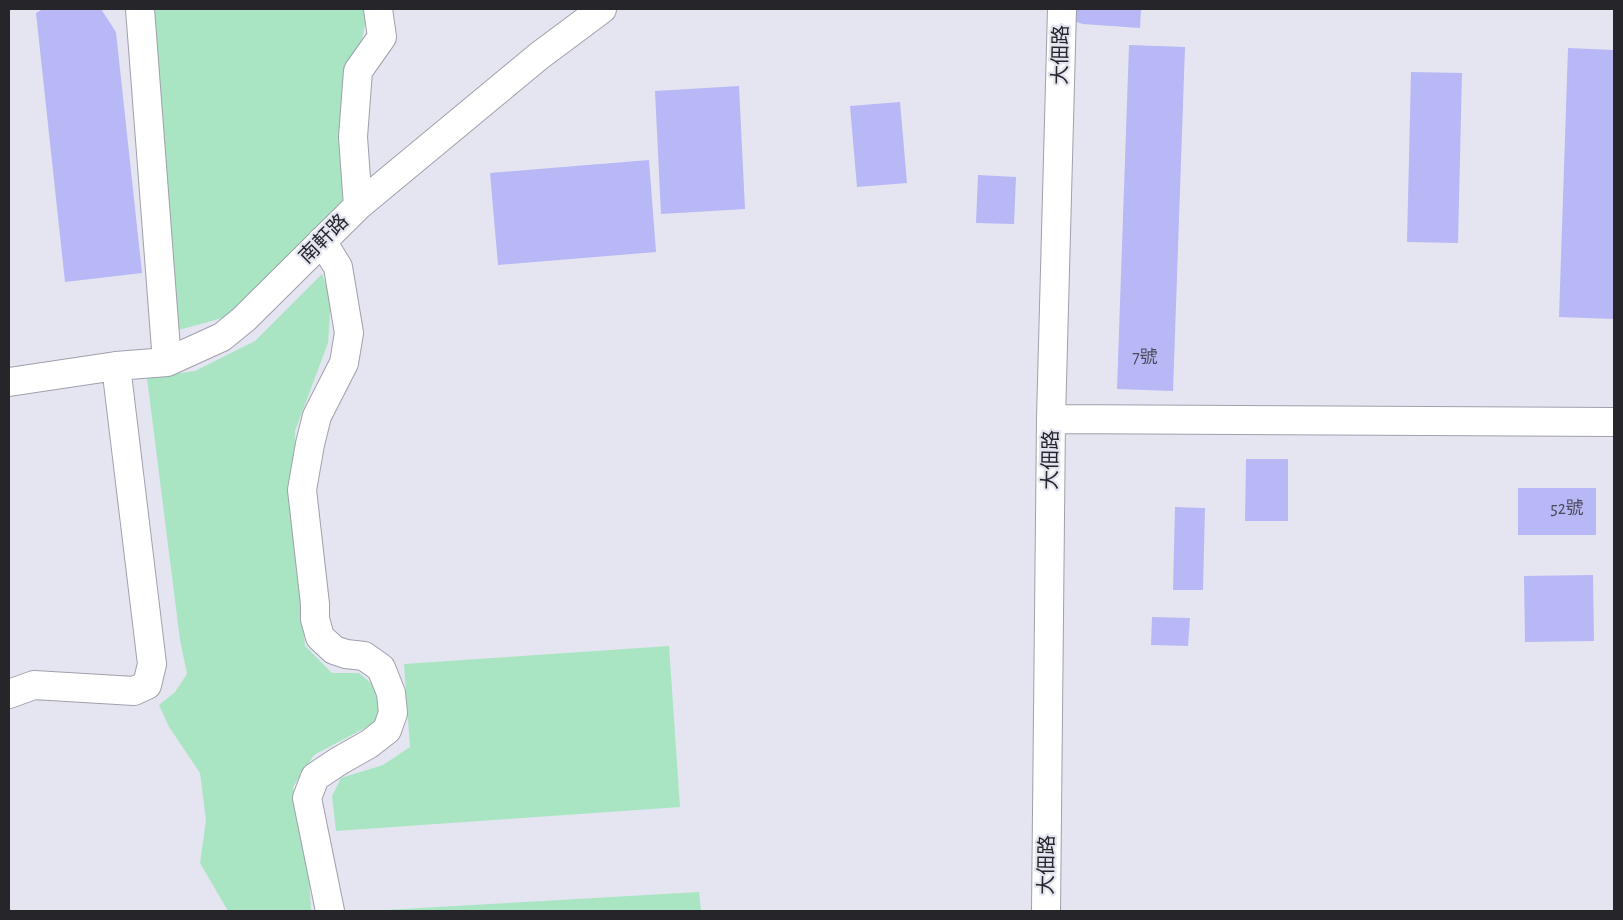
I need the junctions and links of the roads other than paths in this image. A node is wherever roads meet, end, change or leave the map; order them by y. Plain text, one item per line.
1 (140, 9) edge
2 (378, 9) edge
3 (602, 9) edge
4 (1062, 9) edge
5 (358, 206) junction
6 (322, 241) junction
7 (167, 362) junction
8 (116, 366) junction
9 (9, 382) edge
10 (1051, 419) junction
11 (1614, 422) edge
12 (9, 694) edge
13 (330, 911) edge
14 (1046, 911) edge

1 - 7 street
2 - 5 street
3 - 5 street, 南軒路
4 - 10 street, 大佃路
5 - 6 street, 南軒路
6 - 7 street, 南軒路
6 - 13 street
7 - 8 street, 南軒路
8 - 9 street, 南軒路
8 - 12 street
10 - 11 street
10 - 14 street, 大佃路

